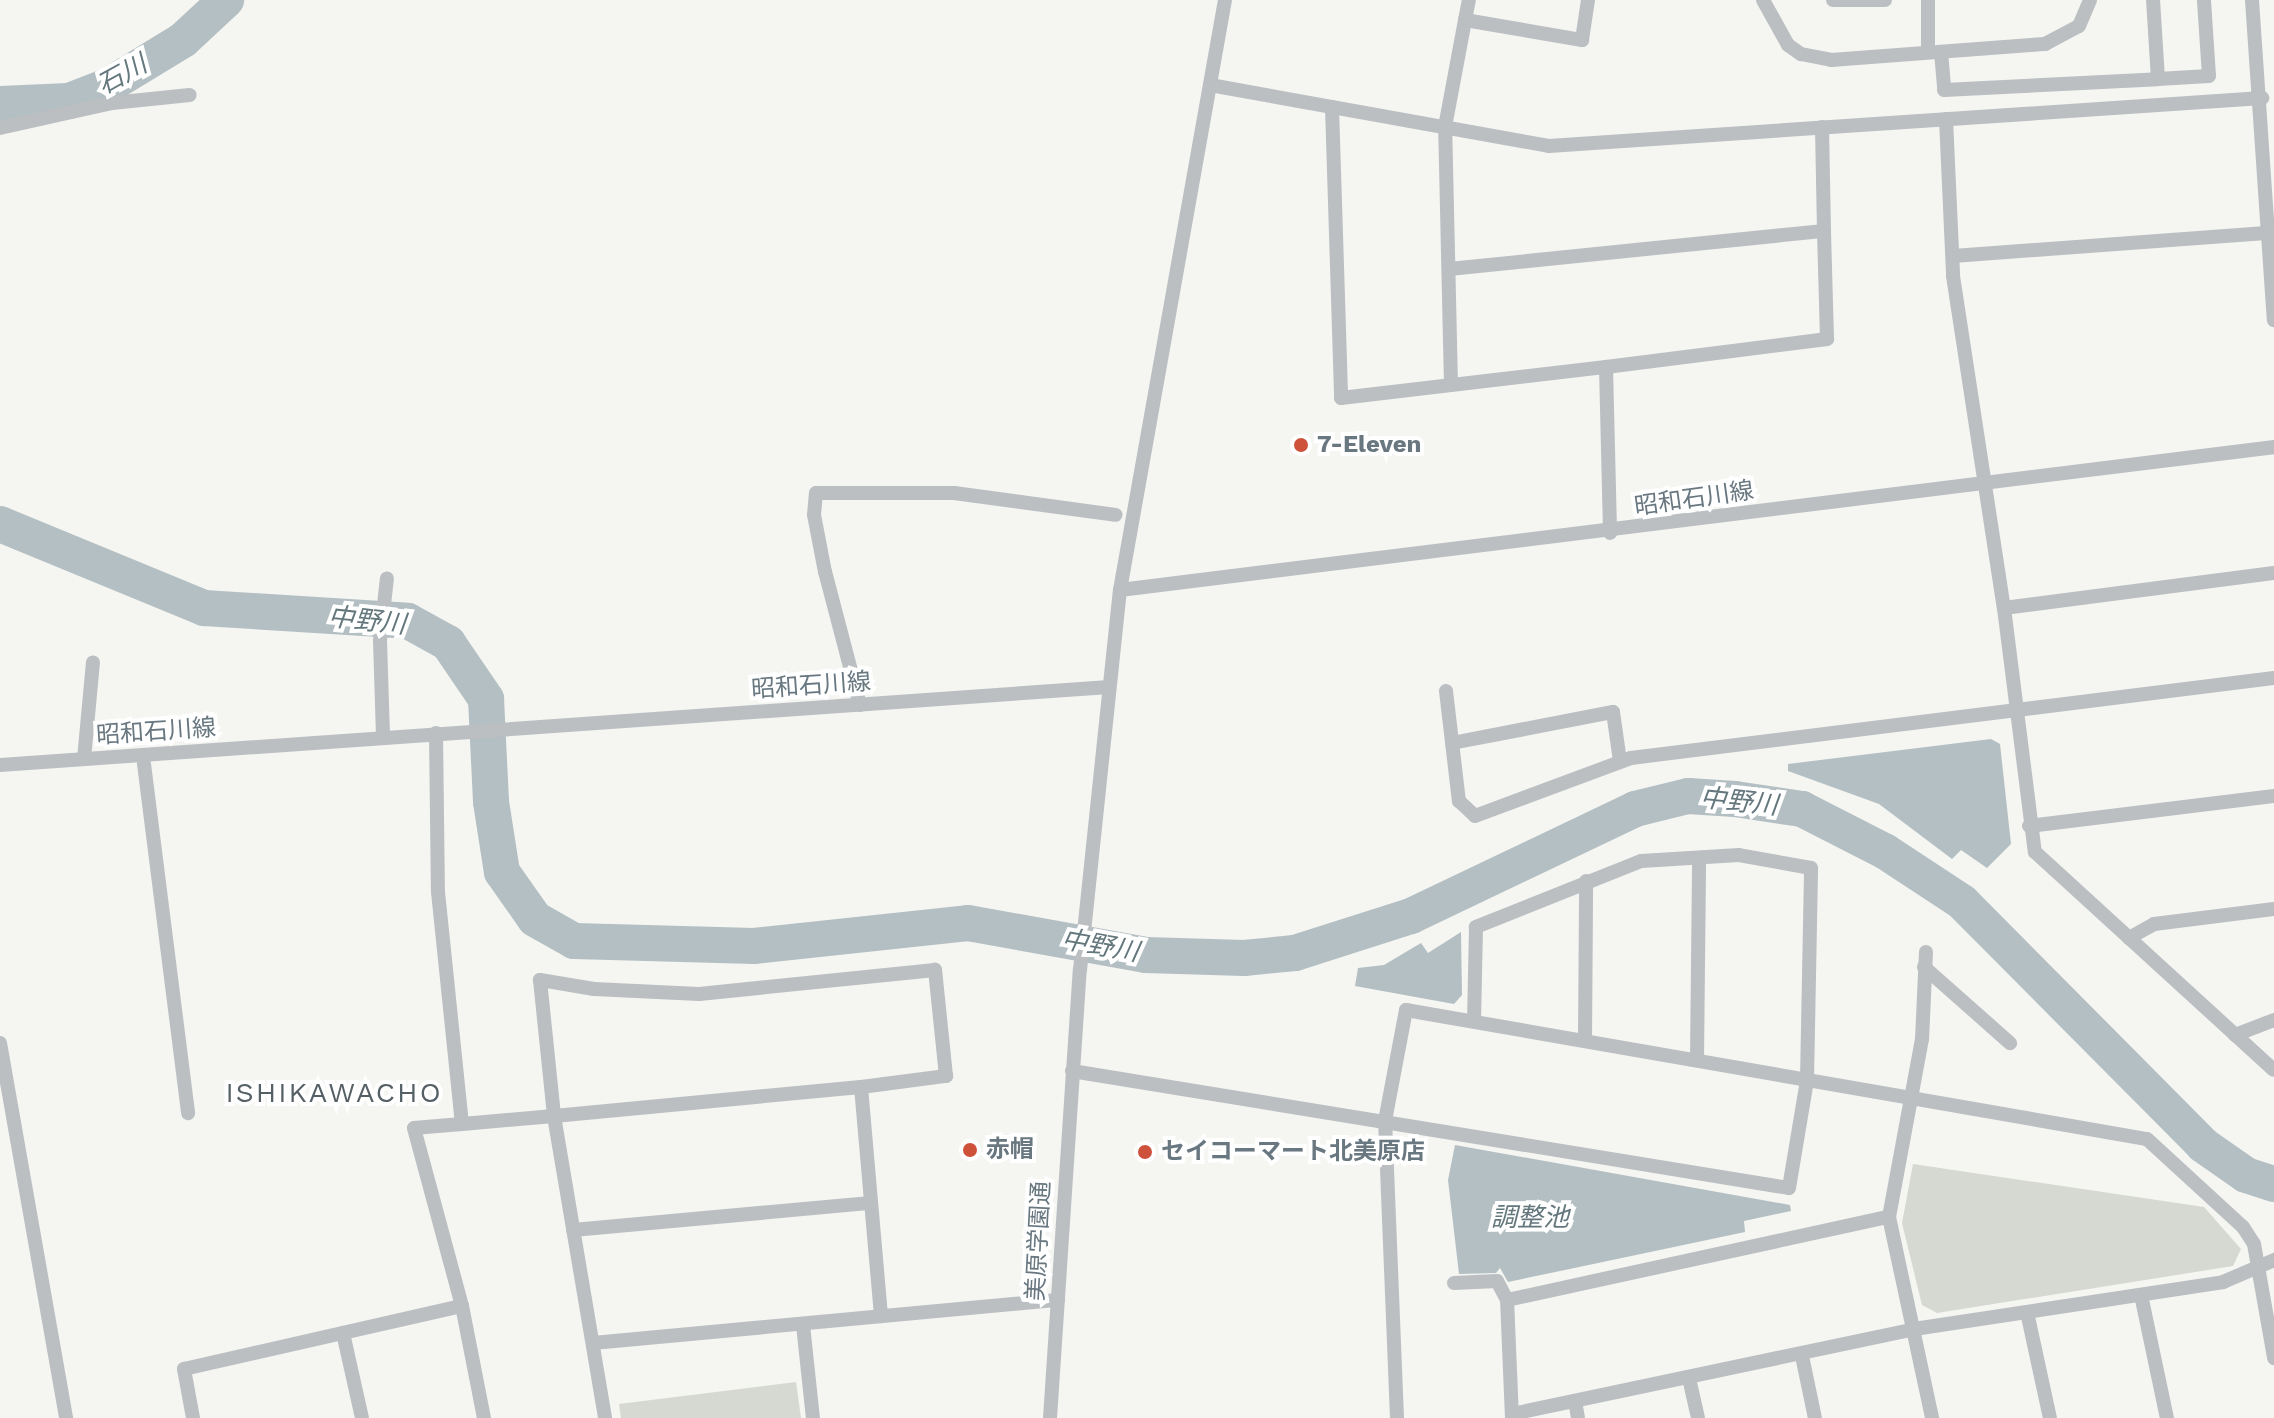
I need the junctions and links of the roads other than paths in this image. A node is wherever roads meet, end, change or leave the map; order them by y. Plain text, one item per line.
1 (1225, 0) edge
2 (1469, 0) edge
3 (1588, 0) edge
4 (1763, 0) edge
5 (1833, 0) edge
6 (1885, 0) edge
7 (1928, 0) edge
8 (2090, 0) edge
9 (2153, 0) edge
10 (2204, 0) edge
11 (2252, 0) edge
12 (1465, 20) junction
13 (1935, 52) junction
14 (2158, 79) junction
15 (1210, 85) junction
16 (190, 95) dead end
17 (2262, 98) junction
18 (1332, 107) junction
19 (1946, 119) junction
20 (1445, 127) junction
21 (1822, 127) junction
22 (0, 128) edge
23 (1824, 231) junction
24 (2269, 233) junction
25 (1953, 256) junction
26 (1449, 269) junction
27 (2274, 320) edge
28 (1606, 367) junction
29 (1451, 385) junction
30 (2274, 447) edge
31 (1985, 485) junction
32 (1116, 515) dead end
33 (1610, 533) junction
34 (2274, 573) edge
35 (387, 578) dead end
36 (1120, 590) junction
37 (2004, 608) junction
38 (93, 662) dead end
39 (2274, 678) edge
40 (1109, 687) junction
41 (1446, 691) dead end
42 (860, 705) junction
43 (2014, 711) junction
44 (436, 733) junction
45 (383, 736) junction
46 (1452, 743) junction
47 (84, 759) junction
48 (1620, 761) junction
49 (144, 764) dead end
50 (0, 765) edge
51 (2274, 796) edge
52 (2029, 826) junction
53 (1699, 858) junction
54 (1586, 881) junction
55 (2274, 909) edge
56 (2129, 938) junction
57 (2274, 1020) edge
58 (1474, 1021) junction
59 (2235, 1035) junction
60 (1585, 1041) junction
61 (0, 1043) edge
62 (2010, 1043) dead end
63 (1697, 1060) junction
64 (2274, 1070) edge
65 (1072, 1071) junction
66 (1807, 1080) junction
67 (861, 1087) junction
68 (1913, 1099) junction
69 (188, 1113) dead end
70 (554, 1116) junction
71 (1385, 1121) junction
72 (462, 1124) junction
73 (871, 1203) junction
74 (1889, 1217) junction
75 (573, 1230) junction
76 (2274, 1260) edge
77 (2256, 1269) junction
78 (1454, 1283) dead end
79 (2141, 1295) junction
80 (1058, 1300) junction
81 (1507, 1300) junction
82 (462, 1306) junction
83 (2027, 1312) junction
84 (881, 1316) junction
85 (803, 1325) junction
86 (1914, 1329) junction
87 (343, 1333) junction
88 (593, 1343) junction
89 (1802, 1356) junction
90 (2274, 1358) edge
91 (1689, 1378) junction
92 (1575, 1401) junction
93 (1512, 1416) edge
94 (66, 1418) edge
95 (193, 1418) edge
96 (362, 1418) edge
97 (484, 1418) edge
98 (605, 1418) edge
99 (813, 1418) edge
100 (1050, 1418) edge
101 (1397, 1418) edge
102 (1578, 1418) edge
103 (1698, 1418) edge
104 (1815, 1418) edge
105 (1932, 1418) edge
106 (2050, 1418) edge
107 (2167, 1418) edge

1 - 15 street
2 - 12 street
3 - 12 street
4 - 13 street
5 - 6 street
7 - 13 street
8 - 13 street
9 - 14 street
10 - 14 street
11 - 17 street
12 - 20 street
13 - 14 street
15 - 18 street
15 - 36 street
16 - 22 street
17 - 19 street
17 - 24 street
18 - 20 street
18 - 29 street
19 - 21 street
19 - 25 street
20 - 21 street
20 - 26 street
21 - 23 street
23 - 26 street
23 - 28 street
24 - 25 street
24 - 27 street
25 - 31 street
26 - 29 street
28 - 29 street
28 - 33 street
30 - 31 street, 昭和石川線
31 - 33 street, 昭和石川線
31 - 37 street
32 - 42 street
33 - 36 street, 昭和石川線
34 - 37 street
35 - 45 street
36 - 40 street
37 - 43 street
38 - 47 street
39 - 43 street
40 - 42 street, 昭和石川線
40 - 65 street, 美原学園通
41 - 46 street
42 - 44 street, 昭和石川線
43 - 48 street
43 - 52 street
44 - 45 street, 昭和石川線
44 - 72 street
45 - 47 street, 昭和石川線
46 - 48 street
46 - 48 street
47 - 50 street, 昭和石川線
49 - 69 street
51 - 52 street
52 - 56 street
53 - 54 street
53 - 63 street
53 - 66 street
54 - 58 street
54 - 60 street
55 - 56 street
56 - 59 street
57 - 59 street
58 - 60 street
58 - 71 street
59 - 64 street
60 - 63 street
61 - 94 street
62 - 68 street
63 - 66 street
65 - 71 street
65 - 80 street, 美原学園通
66 - 68 street
66 - 71 street
67 - 70 street
67 - 70 street
67 - 73 street
68 - 74 street
68 - 77 street
70 - 72 street
70 - 75 street
71 - 101 street
72 - 82 street
73 - 75 street
73 - 84 street
74 - 81 street
74 - 86 street
75 - 88 street
76 - 77 street
77 - 79 street
77 - 90 street
78 - 81 street
79 - 83 street
79 - 107 street
80 - 84 street
80 - 100 street, 美原学園通
81 - 93 street
82 - 87 street
82 - 97 street
83 - 86 street
83 - 106 street
84 - 85 street
85 - 88 street
85 - 99 street
86 - 89 street
86 - 105 street
87 - 95 street
87 - 96 street
88 - 98 street
89 - 91 street
89 - 104 street
91 - 92 street
91 - 103 street
92 - 93 street
92 - 102 street

